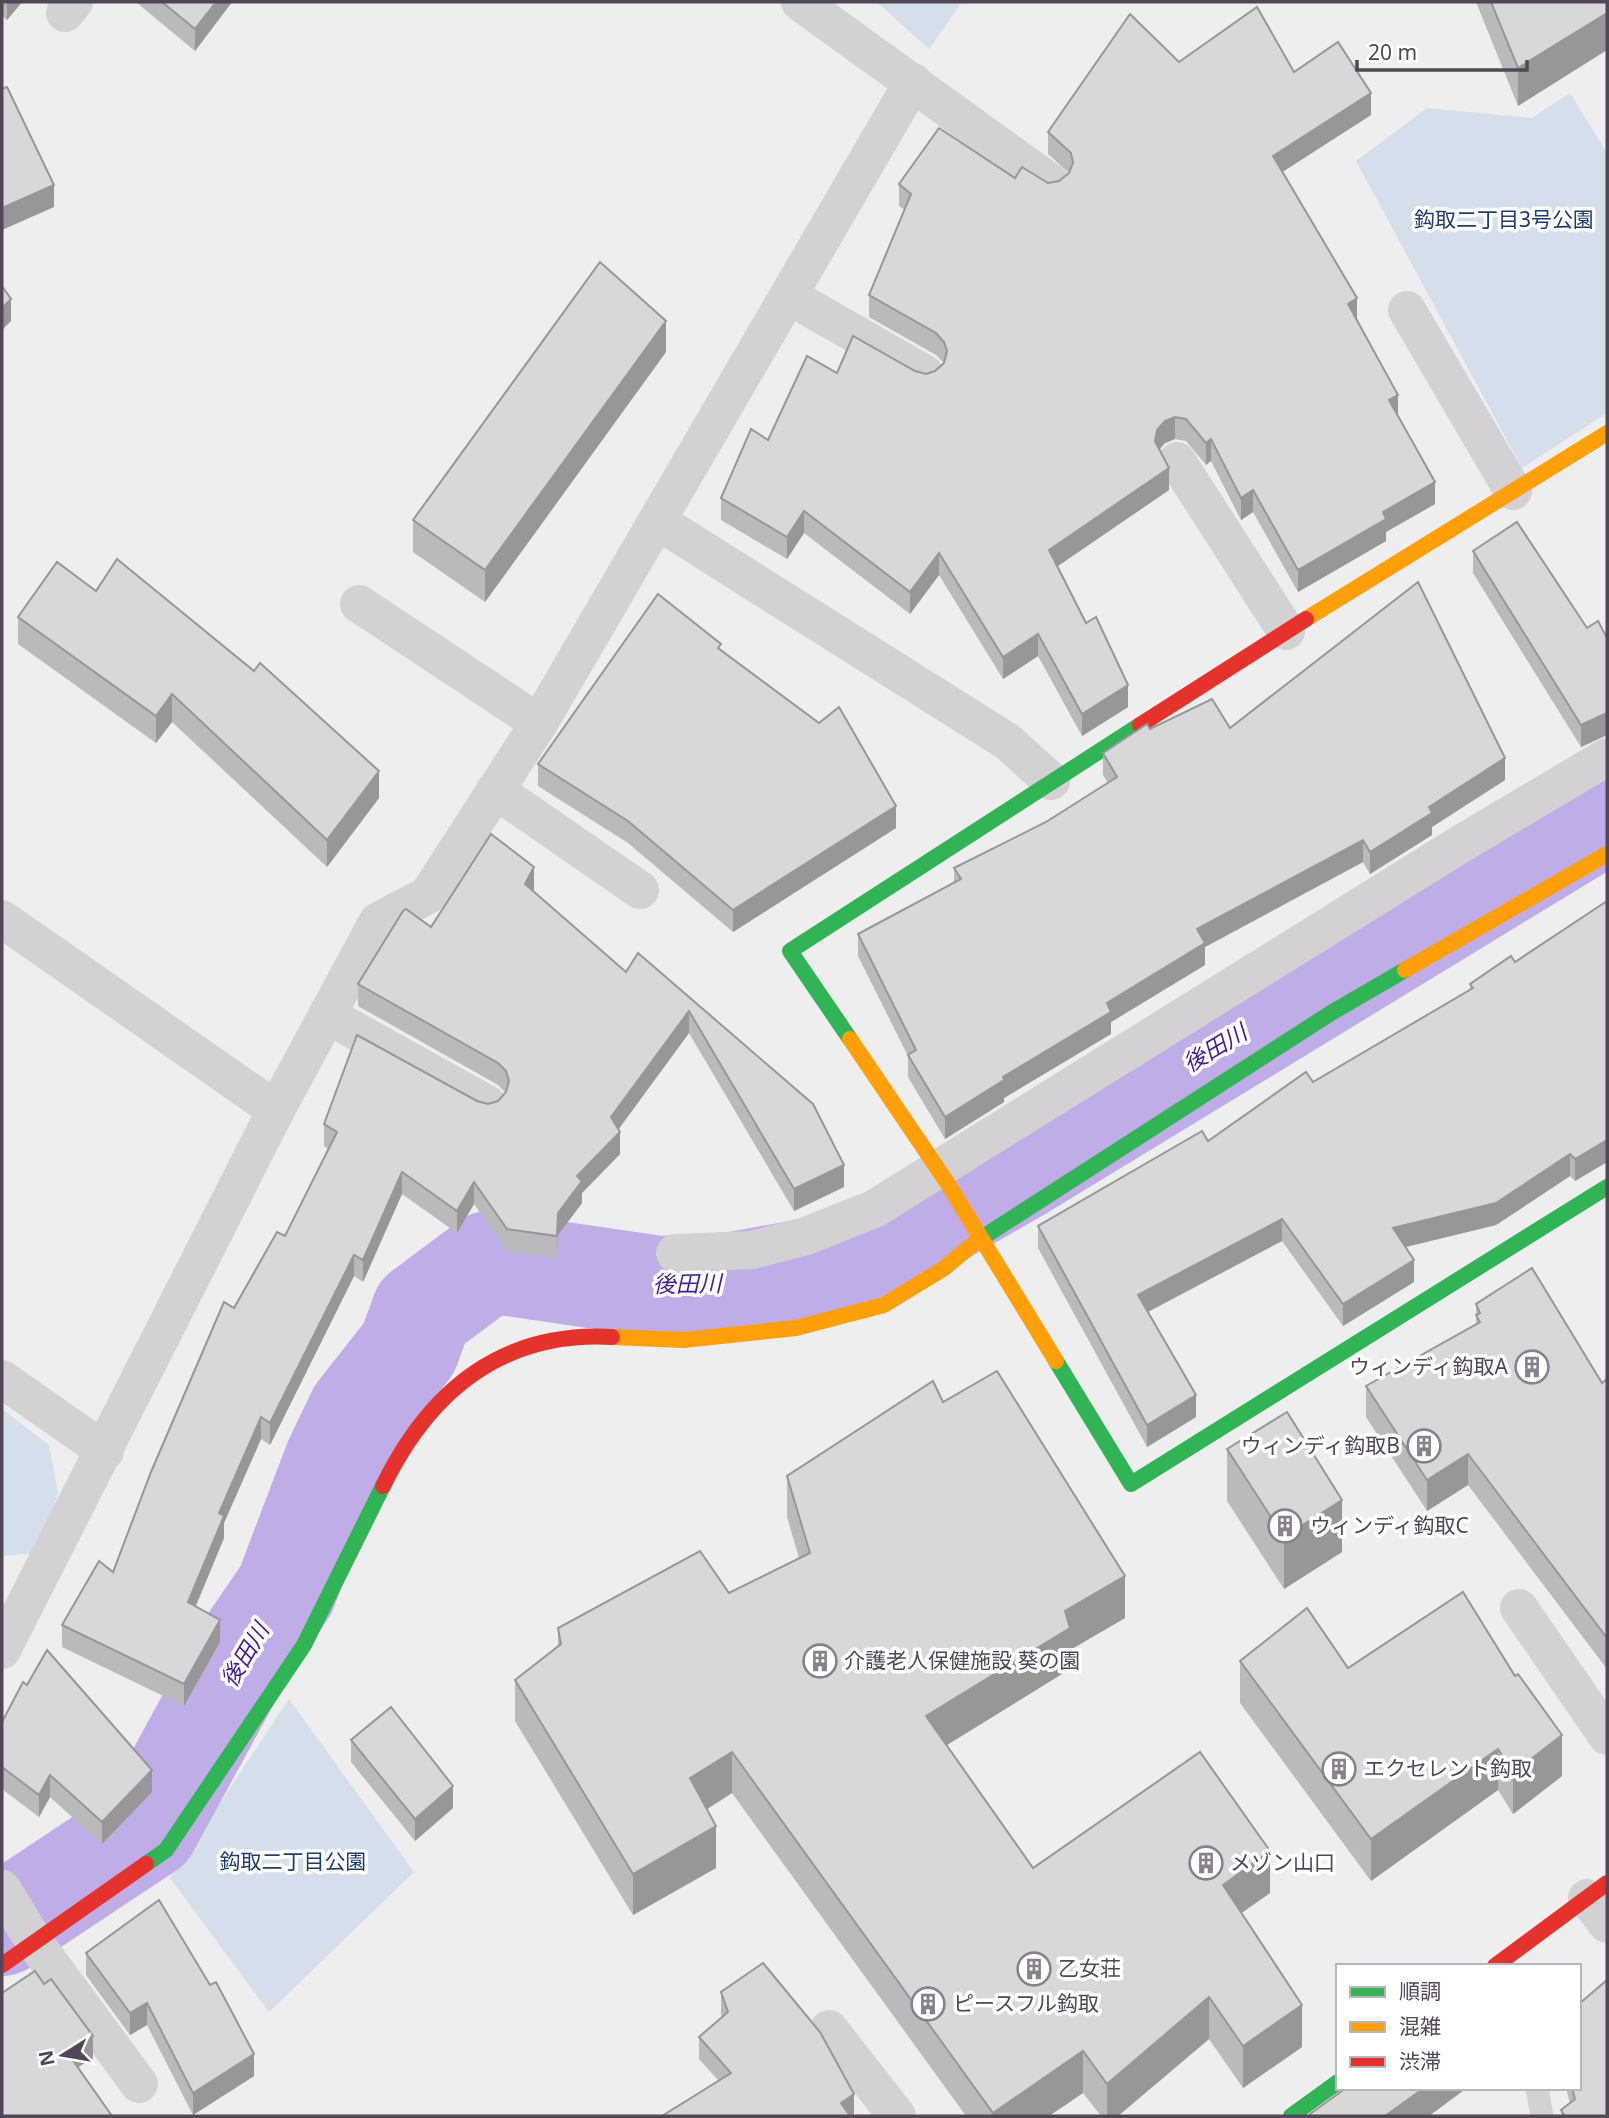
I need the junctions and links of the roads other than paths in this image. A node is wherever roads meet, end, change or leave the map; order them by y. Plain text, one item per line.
1 (800, 2) edge
2 (913, 82) junction
3 (1051, 183) edge
4 (789, 296) junction
5 (1407, 310) dead end
6 (925, 374) edge
7 (1607, 433) edge
8 (1177, 461) dead end
9 (1513, 491) junction
10 (659, 522) junction
11 (359, 604) dead end
12 (1286, 631) junction
13 (539, 723) junction
14 (1607, 757) edge
15 (1051, 781) junction
16 (495, 790) junction
17 (1607, 854) edge
18 (640, 890) dead end
19 (2, 919) edge
20 (327, 1015) junction
21 (487, 1104) edge
22 (276, 1110) junction
23 (942, 1176) junction
24 (1607, 1187) edge
25 (981, 1238) junction
26 (675, 1253) dead end
27 (2, 1379) edge
28 (105, 1451) junction
29 (1519, 1608) dead end
30 (2, 1650) edge
31 (1607, 1736) edge
32 (1601, 1901) edge
33 (12, 1907) edge
34 (1508, 1961) edge
35 (2, 1965) edge
36 (829, 2029) dead end
37 (1336, 2083) edge
38 (139, 2084) dead end
39 (1537, 2090) edge
40 (897, 2116) edge
41 (1291, 2116) edge
42 (1542, 2116) edge

1 - 2 street
2 - 3 street
2 - 4 street
4 - 6 street
4 - 10 street
5 - 9 street
7 - 9 street
8 - 12 street
9 - 12 street
10 - 13 street
10 - 15 street
11 - 13 street
12 - 15 street
13 - 16 street
14 - 23 street
15 - 23 street
16 - 18 street
16 - 20 street
17 - 25 street
19 - 22 street
20 - 21 street
20 - 22 street
22 - 28 street
23 - 25 street
23 - 26 street
24 - 25 street
25 - 33 street
27 - 28 street
28 - 30 street
29 - 31 street
32 - 34 street
33 - 35 street
33 - 38 street
36 - 40 street
37 - 41 street
39 - 42 lane

